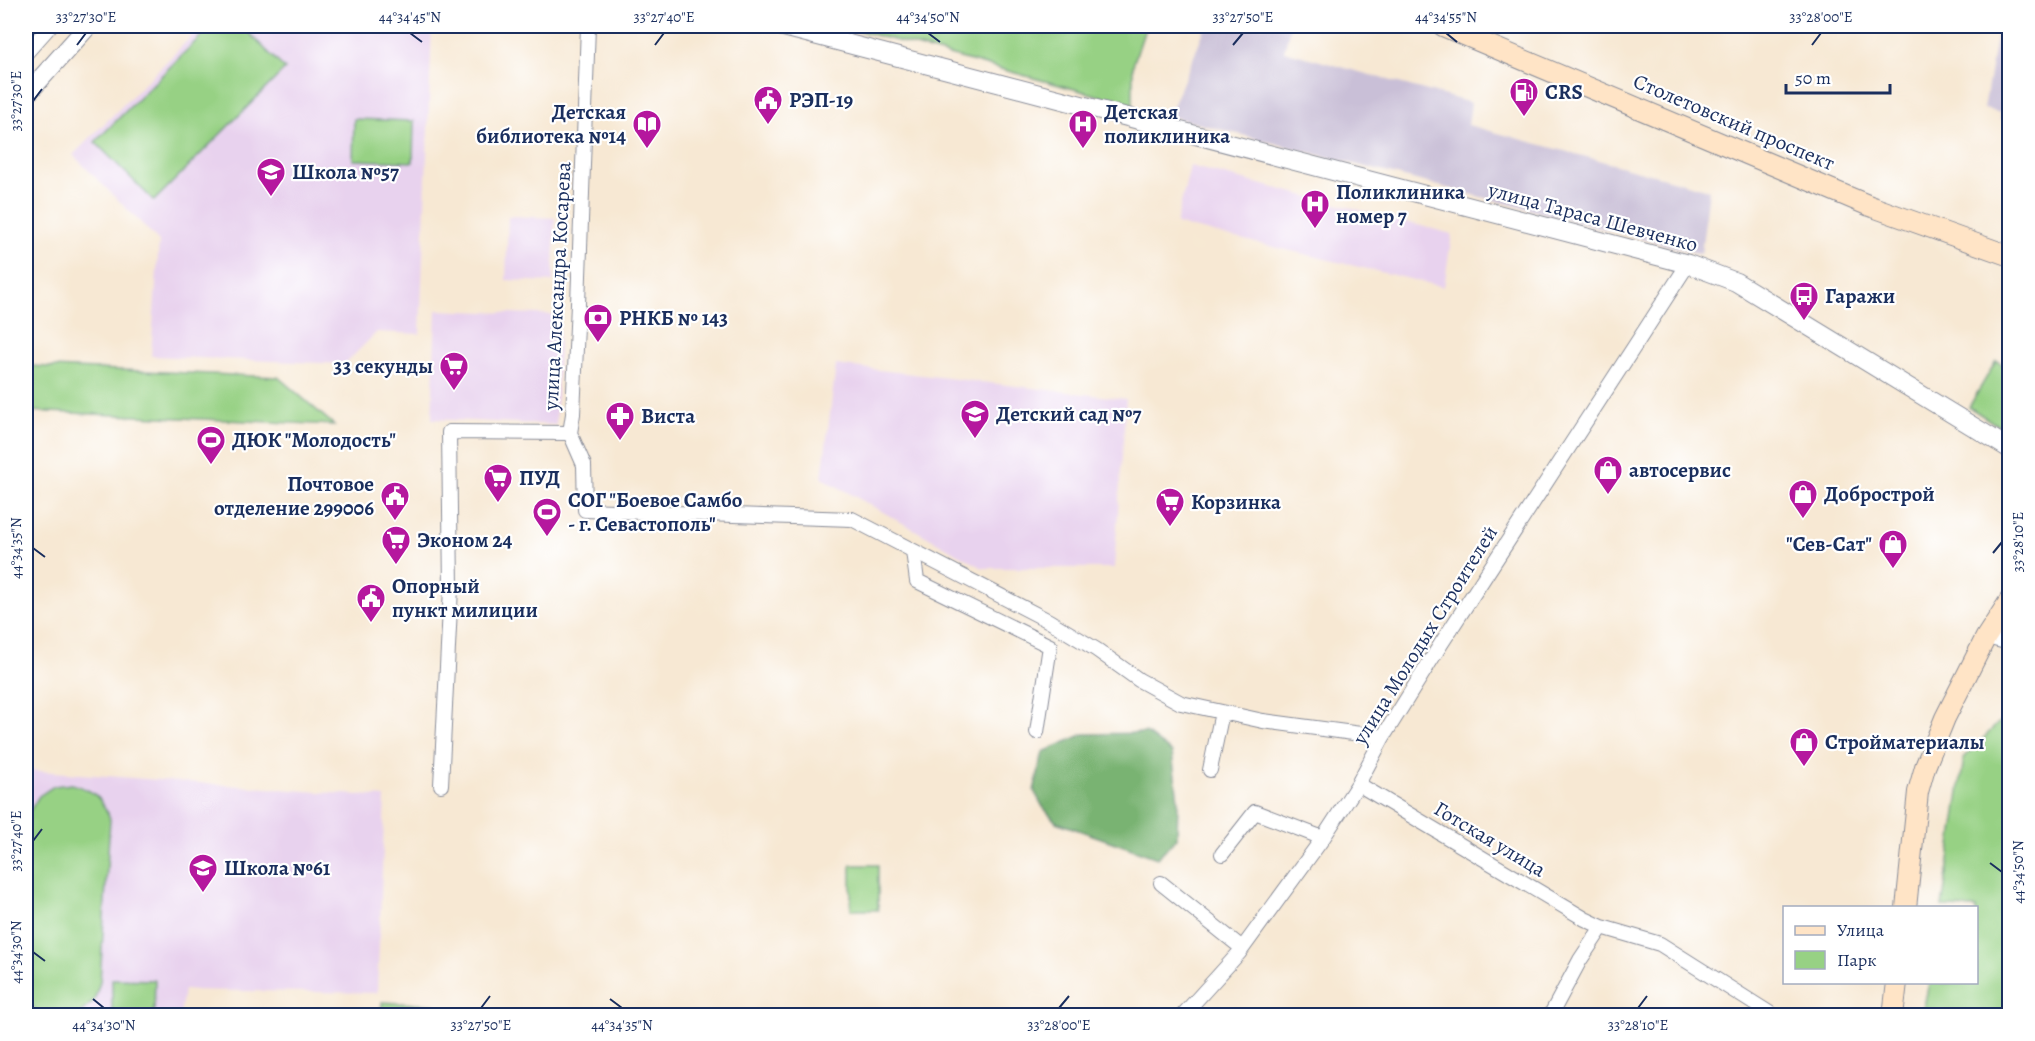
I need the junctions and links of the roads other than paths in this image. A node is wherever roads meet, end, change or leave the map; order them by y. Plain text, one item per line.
1 (50, 26) edge
2 (88, 26) edge
3 (588, 26) edge
4 (780, 26) edge
5 (1443, 26) edge
6 (26, 53) edge
7 (26, 96) edge
8 (2010, 256) edge
9 (1688, 264) junction
10 (570, 433) junction
11 (2010, 449) edge
12 (913, 550) junction
13 (2010, 600) edge
14 (1986, 637) junction
15 (2010, 643) edge
16 (1222, 712) junction
17 (1037, 732) dead end
18 (1383, 737) junction
19 (1210, 771) dead end
20 (1358, 784) junction
21 (441, 785) dead end
22 (1323, 838) junction
23 (1222, 854) dead end
24 (1161, 883) dead end
25 (1906, 906) edge
26 (1602, 927) junction
27 (1242, 948) junction
28 (1897, 984) edge
29 (1182, 1016) edge
30 (1550, 1016) edge
31 (1774, 1016) edge
32 (1893, 1016) edge

1 - 6 street
2 - 7 street
3 - 10 street, улица Александра Косарева
4 - 9 street, улица Тараса Шевченко
5 - 8 main road, Столетовский проспект
9 - 11 street, улица Тараса Шевченко
9 - 18 street, улица Молодых Строителей
10 - 12 street
10 - 21 street, улица Александра Косарева
12 - 16 street
12 - 17 street
13 - 14 main road
14 - 15 street
14 - 25 main road
16 - 18 street
16 - 19 street
18 - 20 street, улица Молодых Строителей
20 - 22 street, улица Молодых Строителей
20 - 26 street, Готская улица
22 - 23 street
22 - 27 street, улица Молодых Строителей
24 - 27 street
26 - 30 street
26 - 31 street, Готская улица
27 - 29 street, улица Молодых Строителей
28 - 32 main road

